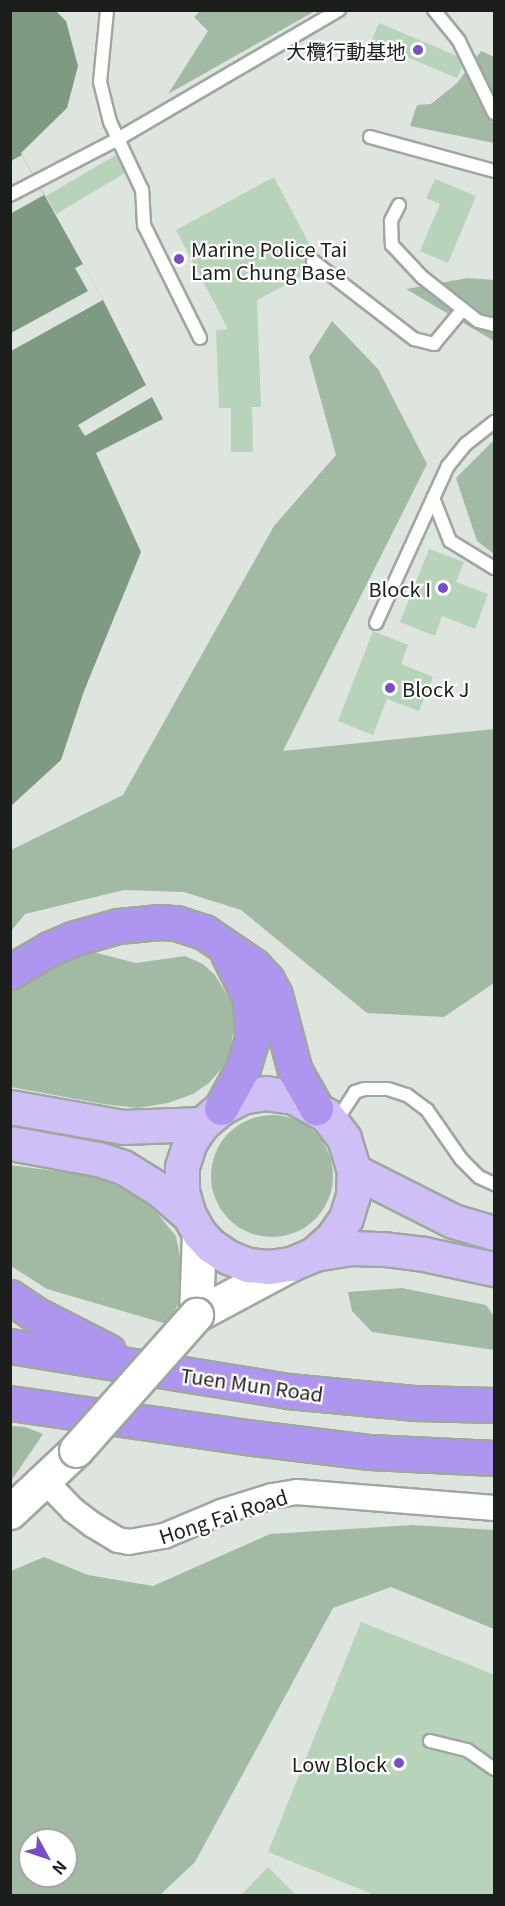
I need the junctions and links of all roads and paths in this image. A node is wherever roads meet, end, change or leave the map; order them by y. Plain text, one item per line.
1 (107, 10) edge
2 (339, 10) edge
3 (434, 10) edge
4 (495, 113) edge
5 (370, 137) dead end
6 (118, 139) junction
7 (495, 171) edge
8 (10, 195) edge
9 (399, 205) dead end
10 (313, 261) dead end
11 (463, 309) junction
12 (495, 325) edge
13 (200, 338) dead end
14 (495, 422) edge
15 (433, 498) junction
16 (495, 568) edge
17 (376, 623) dead end
18 (220, 941) junction
19 (10, 972) edge
20 (10, 1107) edge
21 (212, 1116) junction
22 (325, 1116) junction
23 (10, 1143) edge
24 (354, 1171) junction
25 (495, 1184) edge
26 (194, 1224) junction
27 (495, 1233) edge
28 (302, 1259) junction
29 (495, 1269) edge
30 (10, 1297) edge
31 (196, 1315) junction
32 (10, 1346) edge
33 (145, 1367) junction
34 (10, 1403) edge
35 (495, 1405) edge
36 (495, 1458) edge
37 (45, 1481) junction
38 (495, 1508) edge
39 (10, 1512) edge
40 (430, 1741) dead end
41 (495, 1769) edge

1 - 6 lane
2 - 6 lane
3 - 4 lane
5 - 7 lane
6 - 8 lane
6 - 13 lane
9 - 11 lane
10 - 11 lane
11 - 12 lane
14 - 15 lane
15 - 16 lane
15 - 17 lane
18 - 19 highway
18 - 21 highway
18 - 22 highway
20 - 21 main road
21 - 22 main road
21 - 26 main road
22 - 24 main road
22 - 25 lane
23 - 26 main road
24 - 27 main road
24 - 28 main road
26 - 28 main road
26 - 31 main road
28 - 29 main road
28 - 31 main road
30 - 33 highway
31 - 37 main road, bridge
32 - 33 highway, Tuen Mun Road
33 - 35 highway, Tuen Mun Road
34 - 36 highway
37 - 38 street, Hong Fai Road
37 - 39 main road
40 - 41 lane

